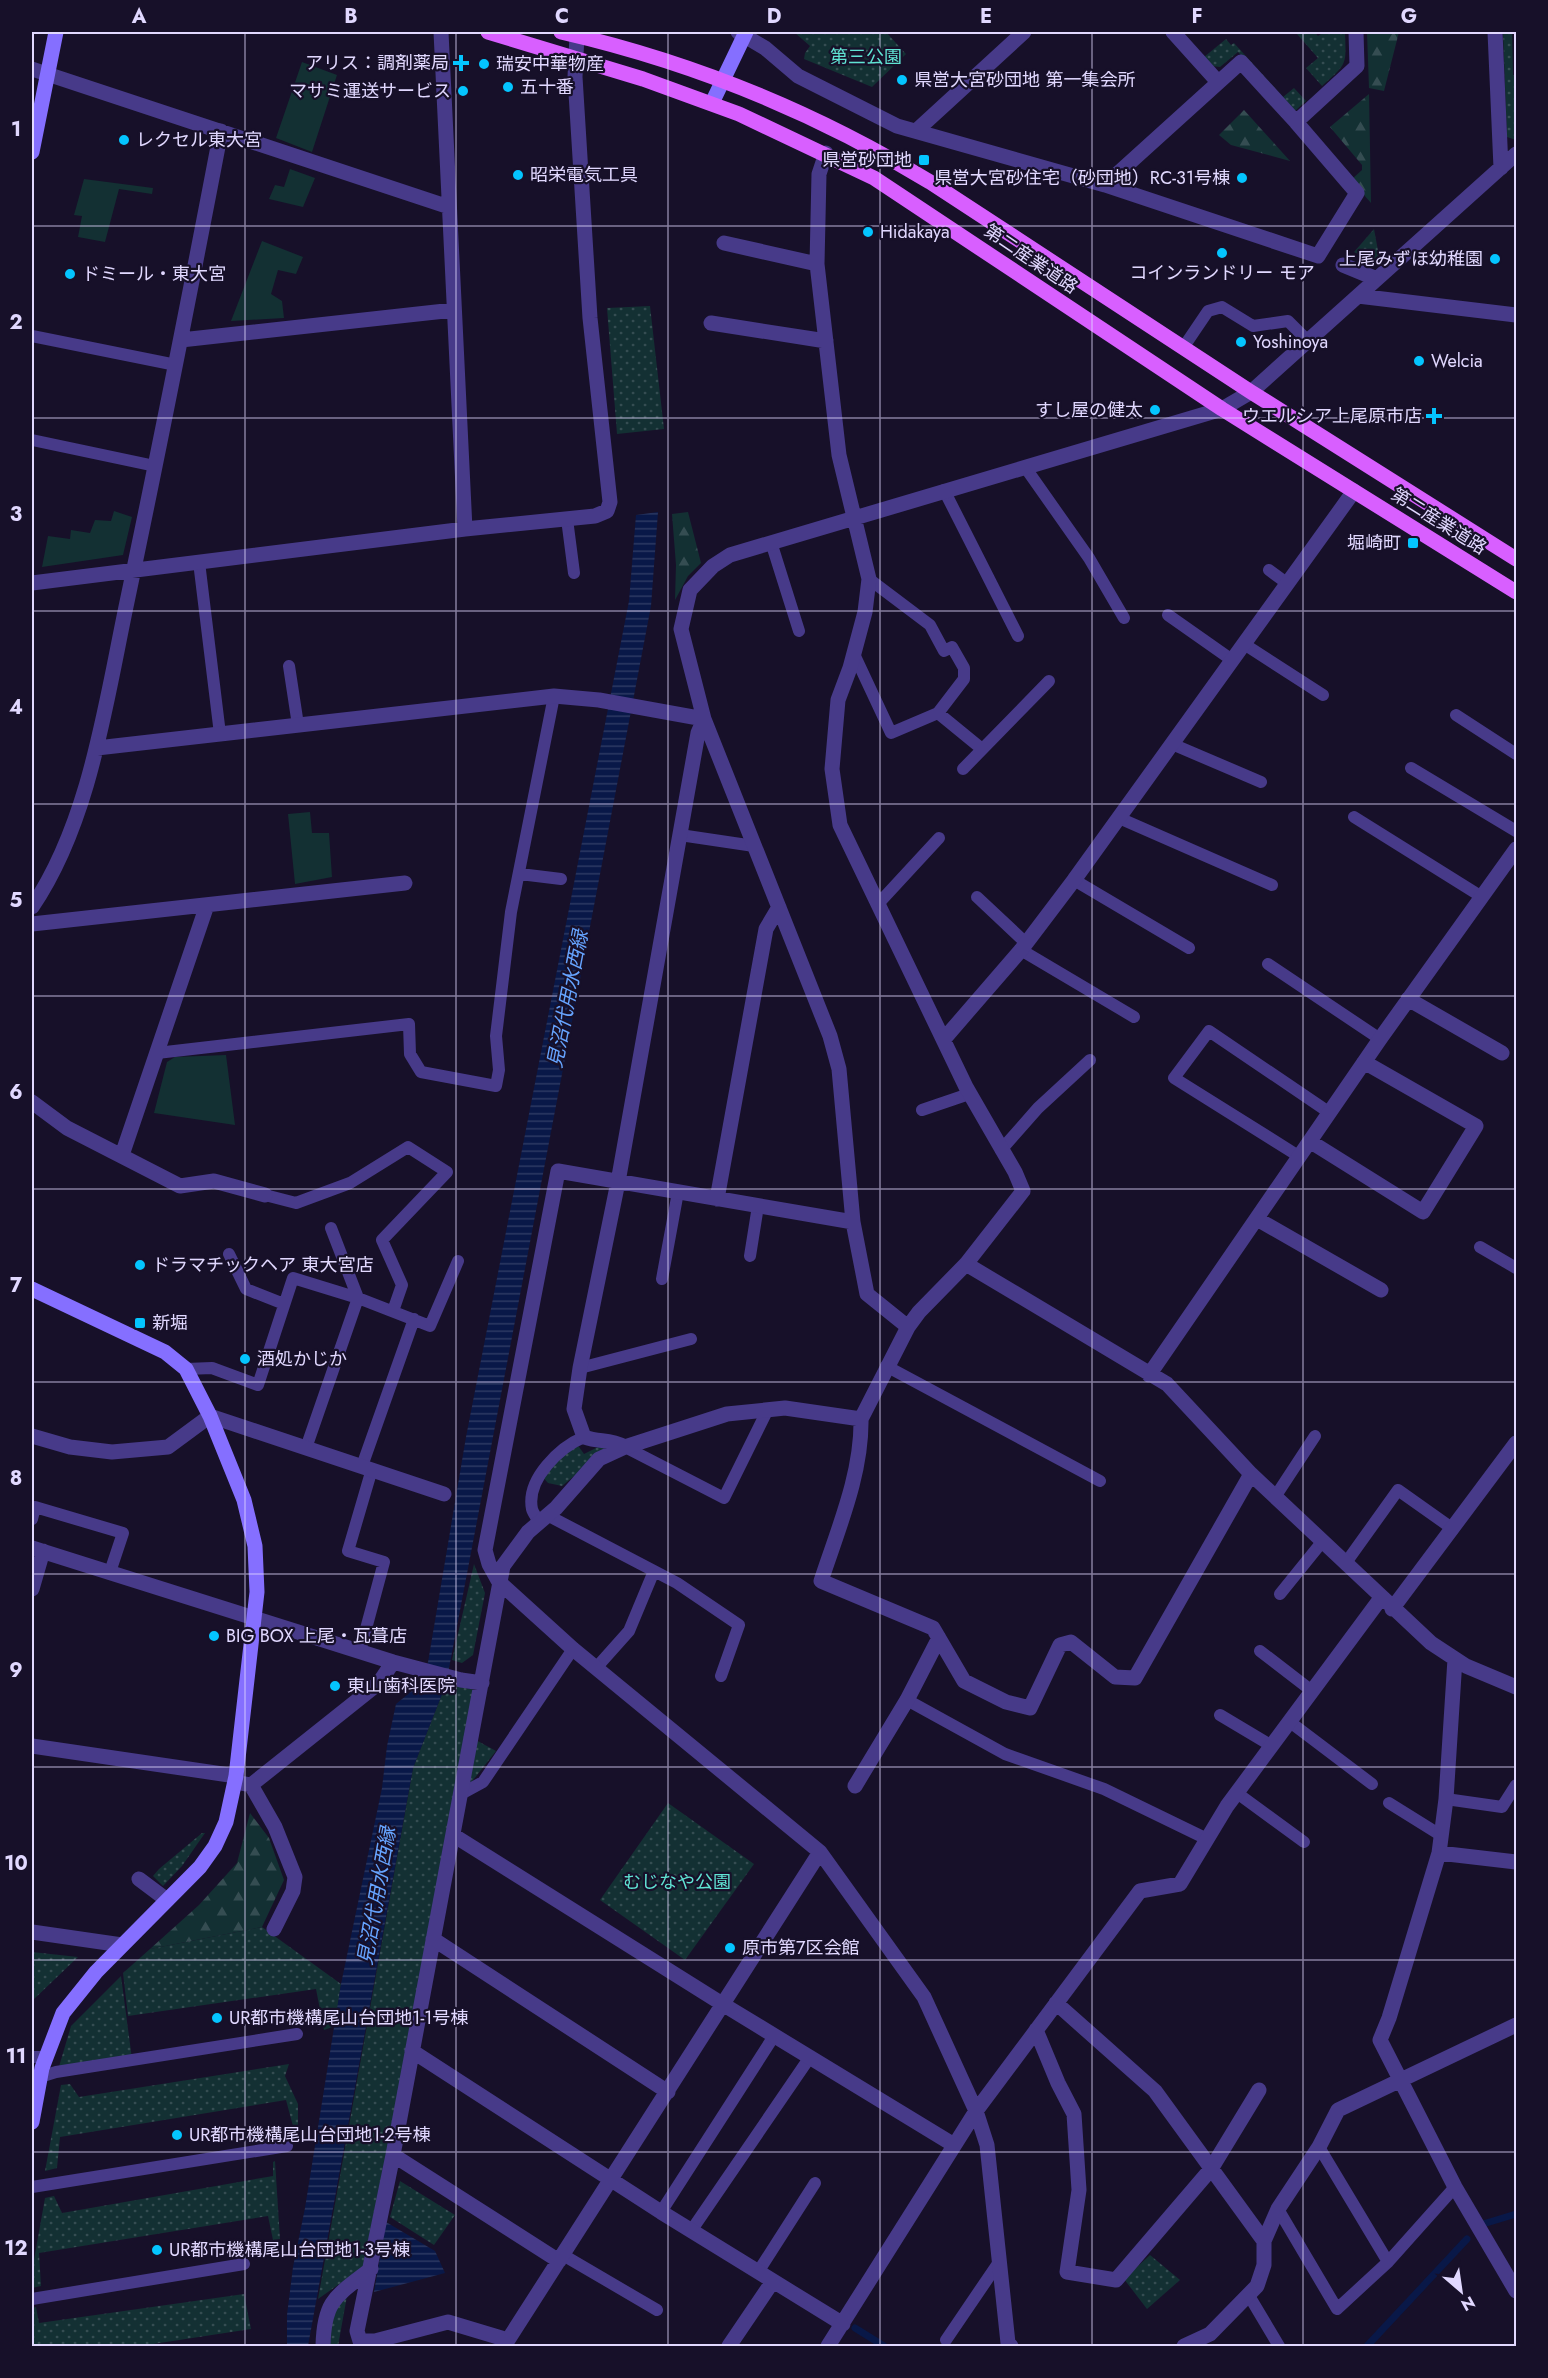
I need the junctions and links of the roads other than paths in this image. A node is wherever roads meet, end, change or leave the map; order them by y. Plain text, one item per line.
1 (57, 32) edge
2 (441, 32) edge
3 (488, 32) edge
4 (561, 32) edge
5 (742, 32) edge
6 (1024, 32) edge
7 (1173, 32) edge
8 (1356, 32) edge
9 (1495, 32) edge
10 (581, 36) junction
11 (580, 60) junction
12 (32, 69) edge
13 (48, 74) junction
14 (722, 81) junction
15 (1218, 82) junction
16 (712, 103) junction
17 (1296, 122) junction
18 (220, 131) junction
19 (916, 131) junction
20 (32, 152) edge
21 (826, 153) junction
22 (1516, 154) edge
23 (1501, 168) junction
24 (1105, 185) junction
25 (449, 207) junction
26 (724, 243) dead end
27 (817, 264) junction
28 (1343, 265) dead end
29 (1377, 279) junction
30 (1358, 296) junction
31 (454, 310) junction
32 (1516, 315) edge
33 (711, 323) dead end
34 (32, 336) edge
35 (181, 340) junction
36 (826, 340) junction
37 (1308, 341) junction
38 (1184, 348) junction
39 (176, 365) junction
40 (1251, 393) junction
41 (1222, 409) junction
42 (32, 440) edge
43 (155, 466) junction
44 (1025, 467) junction
45 (944, 490) junction
46 (1354, 491) junction
47 (855, 518) junction
48 (567, 519) junction
49 (465, 529) junction
50 (771, 542) junction
51 (1516, 559) edge
52 (199, 562) junction
53 (134, 570) junction
54 (1269, 570) dead end
55 (574, 573) dead end
56 (868, 579) junction
57 (32, 583) edge
58 (1288, 584) junction
59 (1516, 592) edge
60 (1168, 615) dead end
61 (1124, 618) dead end
62 (799, 631) dead end
63 (1018, 636) dead end
64 (1244, 644) junction
65 (854, 654) junction
66 (1232, 660) junction
67 (289, 666) dead end
68 (1049, 681) dead end
69 (1323, 695) dead end
70 (554, 696) junction
71 (938, 713) junction
72 (1456, 715) dead end
73 (704, 718) junction
74 (298, 725) junction
75 (220, 734) junction
76 (1172, 744) junction
77 (96, 748) junction
78 (982, 749) junction
79 (1516, 754) edge
80 (1411, 768) dead end
81 (963, 769) dead end
82 (1262, 782) dead end
83 (1354, 817) dead end
84 (1119, 818) junction
85 (1516, 831) edge
86 (680, 835) junction
87 (939, 838) dead end
88 (754, 846) junction
89 (1516, 849) edge
90 (520, 874) junction
91 (561, 879) dead end
92 (1074, 880) junction
93 (405, 883) dead end
94 (1272, 885) dead end
95 (977, 897) dead end
96 (1482, 897) junction
97 (878, 904) junction
98 (207, 905) junction
99 (32, 907) edge
100 (779, 907) junction
101 (32, 924) edge
102 (1023, 947) junction
103 (1189, 948) dead end
104 (1268, 964) dead end
105 (1408, 999) junction
106 (1134, 1017) dead end
107 (944, 1039) junction
108 (1380, 1039) junction
109 (157, 1053) junction
110 (1502, 1053) dead end
111 (1090, 1060) dead end
112 (1364, 1062) junction
113 (969, 1094) junction
114 (32, 1102) edge
115 (922, 1110) dead end
116 (1330, 1113) junction
117 (1311, 1142) junction
118 (1001, 1150) junction
119 (123, 1155) junction
120 (1300, 1157) junction
121 (618, 1182) junction
122 (678, 1192) junction
123 (265, 1195) joint
124 (717, 1198) junction
125 (758, 1206) junction
126 (1257, 1219) junction
127 (853, 1222) junction
128 (331, 1228) dead end
129 (1480, 1247) dead end
130 (229, 1254) dead end
131 (750, 1256) dead end
132 (458, 1261) dead end
133 (966, 1264) junction
134 (1516, 1268) edge
135 (662, 1279) dead end
136 (32, 1289) edge
137 (1381, 1290) dead end
138 (358, 1298) junction
139 (284, 1304) junction
140 (393, 1311) junction
141 (414, 1320) junction
142 (908, 1327) junction
143 (691, 1339) dead end
144 (886, 1366) junction
145 (580, 1368) junction
146 (186, 1369) junction
147 (1149, 1375) junction
148 (768, 1409) junction
149 (210, 1416) junction
150 (861, 1419) junction
151 (32, 1436) edge
152 (1315, 1436) dead end
153 (585, 1437) junction
154 (1516, 1443) edge
155 (625, 1447) junction
156 (306, 1448) junction
157 (367, 1468) junction
158 (1251, 1474) junction
159 (1100, 1481) dead end
160 (444, 1494) dead end
161 (1275, 1497) junction
162 (32, 1519) edge
163 (543, 1519) junction
164 (1452, 1529) junction
165 (1322, 1542) junction
166 (37, 1549) edge
167 (1345, 1564) junction
168 (654, 1571) junction
169 (110, 1572) junction
170 (499, 1582) junction
171 (32, 1589) edge
172 (1280, 1594) dead end
173 (1387, 1604) junction
174 (255, 1617) junction
175 (939, 1638) junction
176 (573, 1649) junction
177 (360, 1651) junction
178 (1260, 1651) dead end
179 (1455, 1659) junction
180 (393, 1662) junction
181 (596, 1668) junction
182 (721, 1676) dead end
183 (482, 1683) junction
184 (1516, 1687) edge
185 (1312, 1691) junction
186 (907, 1700) junction
187 (1220, 1715) dead end
188 (1290, 1722) junction
189 (32, 1746) edge
190 (1272, 1746) junction
191 (235, 1779) junction
192 (1372, 1784) dead end
193 (251, 1785) junction
194 (1516, 1785) edge
195 (855, 1786) dead end
196 (1237, 1793) junction
197 (461, 1794) junction
198 (1446, 1799) junction
199 (1389, 1803) dead end
200 (453, 1835) junction
201 (1442, 1836) junction
202 (1207, 1839) junction
203 (1304, 1842) dead end
204 (820, 1852) junction
205 (1439, 1853) junction
206 (1516, 1862) edge
207 (139, 1879) dead end
208 (167, 1900) junction
209 (274, 1929) dead end
210 (32, 1932) edge
211 (434, 1939) junction
212 (122, 1945) junction
213 (1056, 2003) junction
214 (724, 2005) junction
215 (1516, 2025) edge
216 (1036, 2030) junction
217 (297, 2034) dead end
218 (774, 2036) junction
219 (412, 2051) junction
220 (38, 2057) edge
221 (810, 2057) junction
222 (40, 2077) junction
223 (1399, 2080) junction
224 (1259, 2090) dead end
225 (668, 2092) junction
226 (976, 2111) junction
227 (32, 2122) edge
228 (954, 2145) junction
229 (287, 2146) dead end
230 (1319, 2147) junction
231 (393, 2155) junction
232 (1210, 2169) junction
233 (611, 2180) junction
234 (815, 2183) dead end
235 (32, 2187) edge
236 (1455, 2187) junction
237 (1278, 2209) junction
238 (661, 2212) junction
239 (691, 2231) junction
240 (1264, 2241) junction
241 (561, 2258) junction
242 (999, 2262) junction
243 (1388, 2262) junction
244 (244, 2264) dead end
245 (371, 2269) junction
246 (758, 2272) junction
247 (773, 2281) junction
248 (1516, 2291) edge
249 (1248, 2294) junction
250 (32, 2299) edge
251 (657, 2310) dead end
252 (843, 2324) junction
253 (946, 2340) dead end
254 (358, 2344) edge
255 (323, 2346) edge
256 (729, 2346) edge
257 (828, 2346) edge
258 (1011, 2346) edge
259 (1184, 2346) edge
260 (1279, 2346) edge

1 - 13 street
2 - 25 street
3 - 11 main road, 第二産業道路
4 - 10 main road, 第二産業道路
5 - 14 street
5 - 19 street
6 - 19 street
7 - 15 street
8 - 17 street
9 - 23 street
10 - 11 street
10 - 14 main road, 第二産業道路
11 - 16 main road, 第二産業道路
11 - 48 street
12 - 13 street
13 - 18 street
13 - 20 street
14 - 16 street
14 - 38 main road, 第二産業道路
15 - 17 street
15 - 24 street
16 - 21 main road, 第二産業道路
17 - 24 street
18 - 25 street
18 - 35 street
19 - 24 street
21 - 27 street
21 - 41 main road, 第二産業道路
22 - 23 street
23 - 29 street
25 - 31 street
26 - 27 street
27 - 36 street
28 - 29 street
29 - 30 street
30 - 32 street
30 - 37 street
31 - 35 street
31 - 49 street
33 - 36 street
34 - 39 lane
35 - 39 street
36 - 47 street
37 - 38 lane
37 - 40 street
38 - 40 main road, 第二産業道路
39 - 43 street
40 - 41 street
40 - 51 main road, 第二産業道路
41 - 44 street
41 - 46 main road, 第二産業道路
42 - 43 lane
43 - 53 street
44 - 45 street
44 - 61 lane
45 - 47 street
45 - 63 lane
46 - 58 street
46 - 59 main road, 第二産業道路
47 - 50 street
47 - 56 street
48 - 49 street
48 - 55 lane
49 - 52 street
50 - 62 lane
50 - 73 street
52 - 53 street
52 - 75 lane
53 - 57 street
53 - 77 street
54 - 58 lane
56 - 65 street
56 - 71 lane
58 - 64 street
60 - 66 lane
64 - 66 street
64 - 69 lane
65 - 71 lane
65 - 97 street
66 - 76 street
67 - 74 lane
68 - 78 lane
70 - 73 street
70 - 74 street
70 - 90 lane
71 - 78 lane
72 - 79 lane
73 - 86 street
73 - 88 street
74 - 75 street
75 - 77 street
76 - 82 lane
76 - 84 street
77 - 99 street
78 - 81 lane
80 - 85 lane
83 - 96 lane
84 - 92 street
84 - 94 lane
86 - 88 lane
86 - 121 street
87 - 97 lane
88 - 100 street
89 - 96 street
90 - 91 lane
90 - 109 lane
92 - 102 street
92 - 103 lane
93 - 98 street
95 - 102 lane
96 - 105 street
97 - 107 street
98 - 101 street
98 - 109 street
100 - 124 street
100 - 127 street
102 - 106 lane
102 - 107 street
104 - 108 lane
105 - 108 street
105 - 110 street
107 - 113 street
108 - 112 street
109 - 119 street
111 - 118 lane
112 - 116 street
112 - 117 street
113 - 115 lane
113 - 118 street
114 - 119 street
116 - 117 street
116 - 120 lane
117 - 120 street
118 - 133 street
119 - 123 street
120 - 126 street
121 - 122 street
121 - 145 street
121 - 170 street
122 - 124 street
122 - 135 lane
123 - 140 lane
124 - 125 street
125 - 127 street
125 - 131 lane
126 - 137 street
126 - 147 street
127 - 142 street
128 - 138 lane
129 - 134 lane
130 - 139 lane
132 - 141 lane
133 - 142 street
133 - 147 street
136 - 146 street
138 - 139 lane
138 - 140 lane
138 - 156 lane
139 - 146 lane
140 - 141 lane
141 - 157 lane
142 - 144 street
143 - 145 lane
144 - 150 street
144 - 159 lane
145 - 153 street
146 - 149 street
147 - 158 street
148 - 150 street
148 - 155 street
148 - 155 lane
149 - 151 street
149 - 156 street
149 - 174 street
150 - 175 street
152 - 161 lane
153 - 155 street
153 - 163 lane
154 - 164 street
155 - 163 street
156 - 157 street
157 - 160 street
157 - 177 lane
158 - 161 street
158 - 175 street
161 - 165 street
162 - 169 lane
163 - 168 lane
163 - 170 street
164 - 167 lane
164 - 173 street
165 - 167 street
165 - 172 lane
166 - 169 street
166 - 171 street
167 - 173 street
168 - 181 lane
168 - 182 lane
169 - 174 street
170 - 176 street
170 - 183 street
173 - 179 street
173 - 185 street
174 - 177 street
174 - 191 street
175 - 186 street
176 - 181 street
176 - 197 lane
177 - 180 street
178 - 185 lane
179 - 184 street
179 - 198 street
180 - 183 street
180 - 193 street
181 - 204 street
183 - 197 street
185 - 188 street
186 - 195 street
186 - 202 lane
187 - 190 lane
188 - 190 street
188 - 192 lane
189 - 191 street
190 - 196 street
191 - 193 street
191 - 208 street
193 - 209 street
194 - 198 lane
196 - 202 street
196 - 203 lane
197 - 200 street
198 - 201 street
199 - 201 lane
200 - 211 street
200 - 214 street
201 - 205 street
202 - 213 street
204 - 214 street
204 - 226 street
205 - 206 street
205 - 223 street
207 - 208 street
208 - 212 street
210 - 212 street
211 - 219 street
211 - 225 street
212 - 220 street
213 - 216 street
213 - 232 street
214 - 218 street
214 - 225 street
215 - 223 street
216 - 226 street
216 - 232 street
217 - 222 lane
218 - 221 street
218 - 238 lane
219 - 231 street
219 - 233 street
220 - 222 street
221 - 228 street
221 - 239 lane
222 - 227 street
223 - 230 street
223 - 236 street
224 - 232 street
225 - 233 street
226 - 228 street
226 - 242 street
228 - 252 street
229 - 235 lane
230 - 237 street
230 - 243 lane
231 - 241 street
231 - 245 street
232 - 240 street
233 - 238 street
233 - 241 street
234 - 246 lane
236 - 243 lane
236 - 248 street
237 - 240 street
237 - 243 lane
238 - 239 street
239 - 246 street
240 - 249 street
241 - 251 lane
241 - 254 street
242 - 253 lane
242 - 258 street
244 - 250 lane
245 - 254 street
245 - 255 street
246 - 247 street
247 - 252 street
247 - 256 street
249 - 259 street
249 - 260 lane
252 - 257 street

